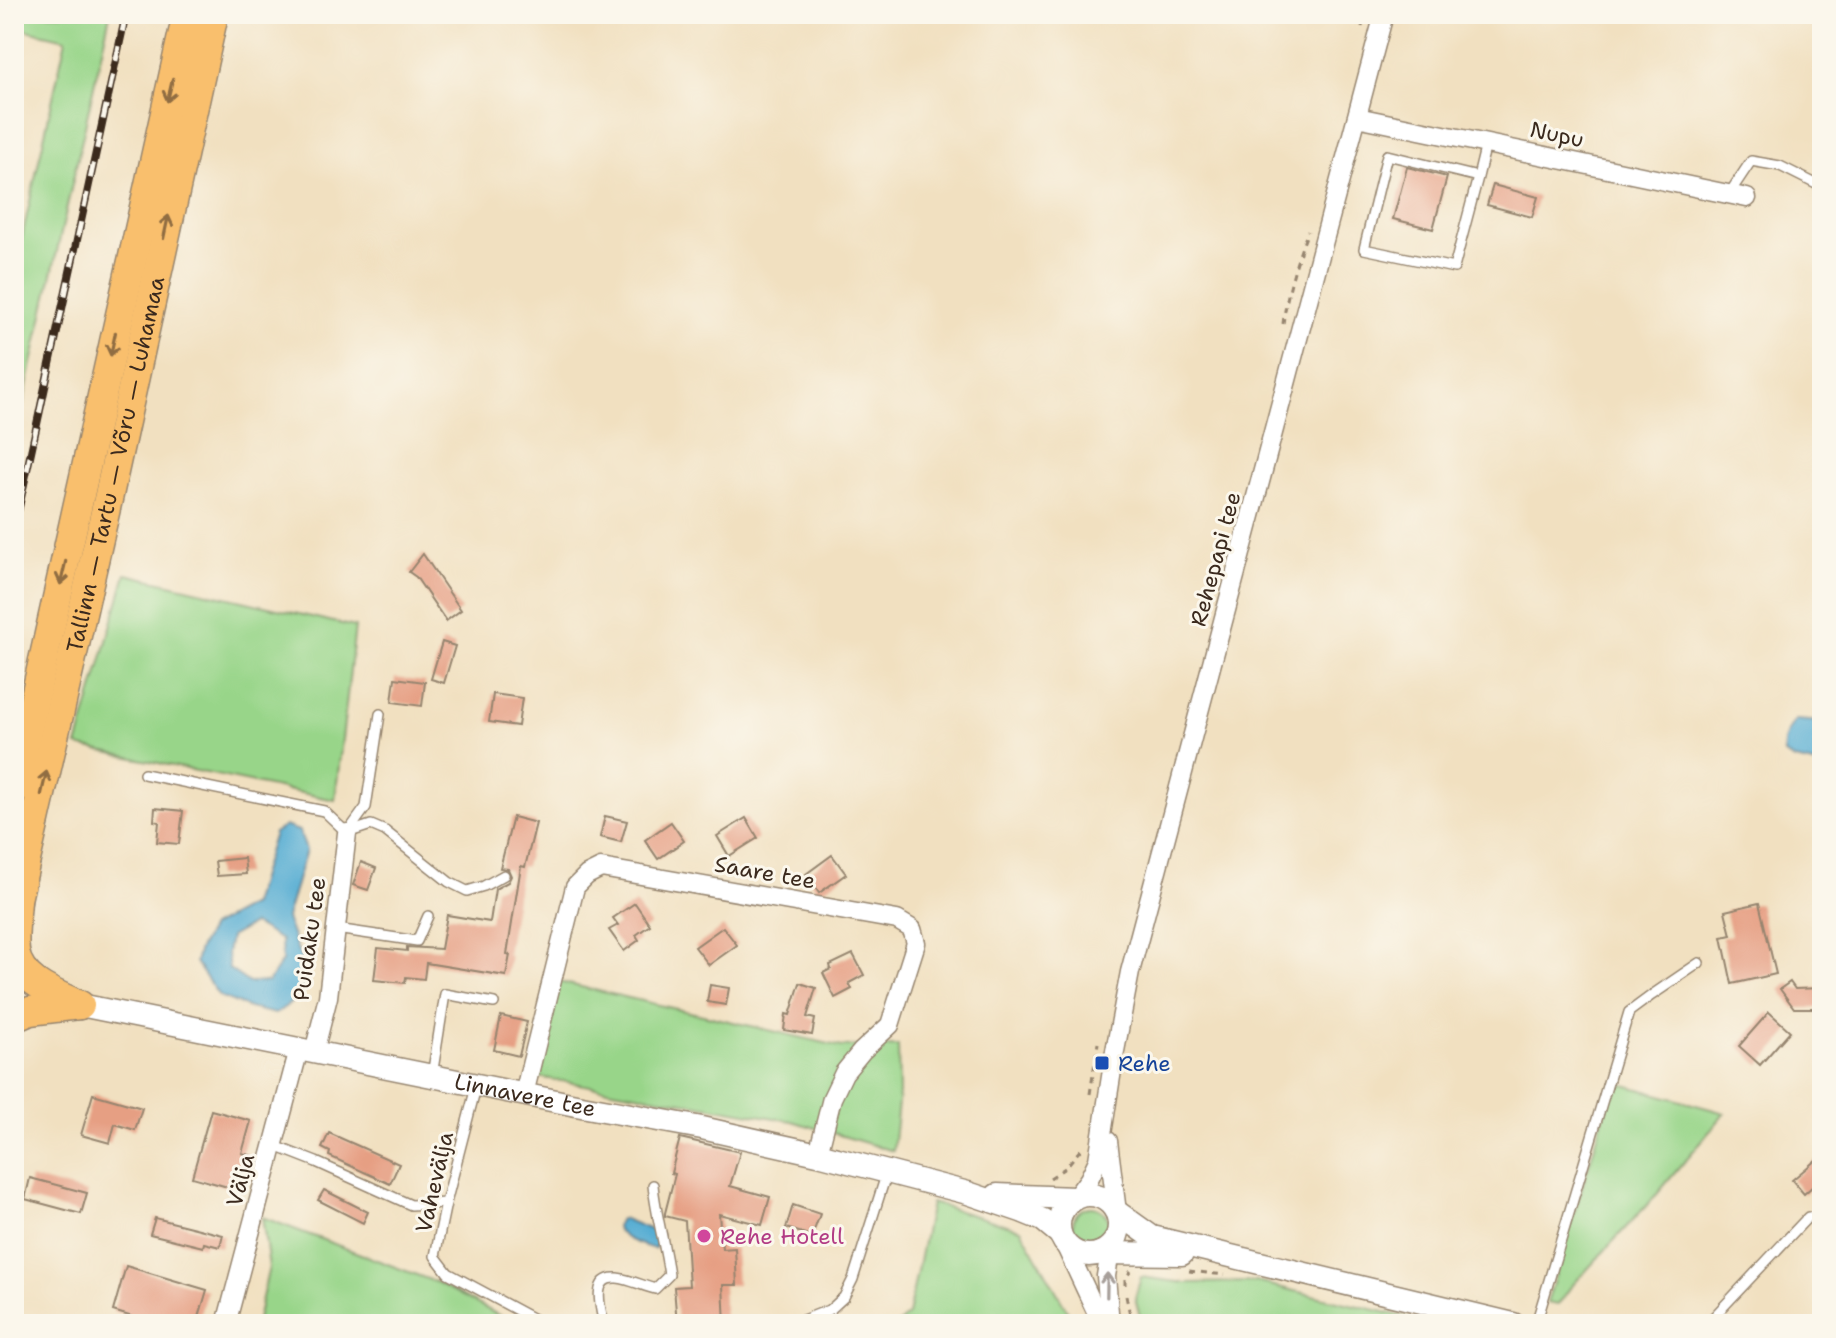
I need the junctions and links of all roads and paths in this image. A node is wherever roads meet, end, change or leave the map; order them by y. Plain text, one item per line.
1 (187, 14) edge
2 (214, 14) edge
3 (1384, 14) edge
4 (1357, 117) junction
5 (1486, 144) junction
6 (1478, 177) junction
7 (1822, 187) edge
8 (1738, 196) joint
9 (380, 714) dead end
10 (144, 774) dead end
11 (14, 791) edge
12 (347, 833) junction
13 (504, 875) dead end
14 (16, 907) edge
15 (428, 916) dead end
16 (336, 929) junction
17 (1699, 963) dead end
18 (494, 1003) dead end
19 (80, 1005) junction
20 (14, 1018) edge
21 (306, 1050) junction
22 (432, 1076) junction
23 (477, 1084) junction
24 (524, 1094) junction
25 (1105, 1118) junction
26 (275, 1146) junction
27 (818, 1154) junction
28 (887, 1172) junction
29 (653, 1185) dead end
30 (968, 1193) junction
31 (1075, 1198) junction
32 (446, 1203) junction
33 (1117, 1212) junction
34 (1808, 1217) dead end
35 (1060, 1234) junction
36 (1107, 1251) junction
37 (1241, 1258) junction
38 (1133, 1268) dead end
39 (1182, 1271) dead end
40 (226, 1324) edge
41 (543, 1324) edge
42 (604, 1324) edge
43 (800, 1324) edge
44 (1102, 1324) edge
45 (1110, 1324) edge
46 (1132, 1324) edge
47 (1513, 1324) edge
48 (1536, 1324) edge
49 (1707, 1324) edge

1 -> 11 highway, Tallinn — Tartu — Võru — Luhamaa
14 -> 2 highway, Tallinn — Tartu — Võru — Luhamaa
3 - 4 street, Rehepapi tee
4 - 5 street, Nupu
4 - 25 street, Rehepapi tee
5 - 6 lane
5 - 8 street, Nupu
6 - 6 lane
7 - 8 lane
9 - 12 lane
10 - 12 lane
12 - 13 lane
12 - 16 street, Puidaku tee
14 - 19 highway, Tallinn — Tartu — Võru — Luhamaa
15 - 16 lane
16 - 21 street, Puidaku tee
17 - 48 lane
18 - 22 lane
19 - 20 highway
19 - 21 street, Linnavere tee
21 - 22 street, Linnavere tee
21 - 26 street, Välja
22 - 23 street, Linnavere tee
23 - 24 street, Linnavere tee
23 - 32 lane, Vahevälja
24 - 27 street, Linnavere tee
24 - 27 street, Saare tee
25 - 31 street, Rehepapi tee
25 - 33 street, Rehepapi tee
26 - 32 lane
26 - 40 street, Välja
27 - 28 street, Linnavere tee
28 - 30 street, Linnavere tee
28 - 43 lane
29 - 42 lane
30 - 31 street, Linnavere tee
30 - 35 street, Linnavere tee
31 - 33 street, Linnavere tee
31 - 35 street
32 - 41 lane, Vahevälja
33 - 36 street
33 - 37 street, Linnavere tee
34 - 49 lane
35 - 36 street, Linnavere tee
35 - 44 street
36 - 37 street, Linnavere tee
45 -> 36 street
37 - 39 path
37 - 47 street, Linnavere tee
38 - 46 path

